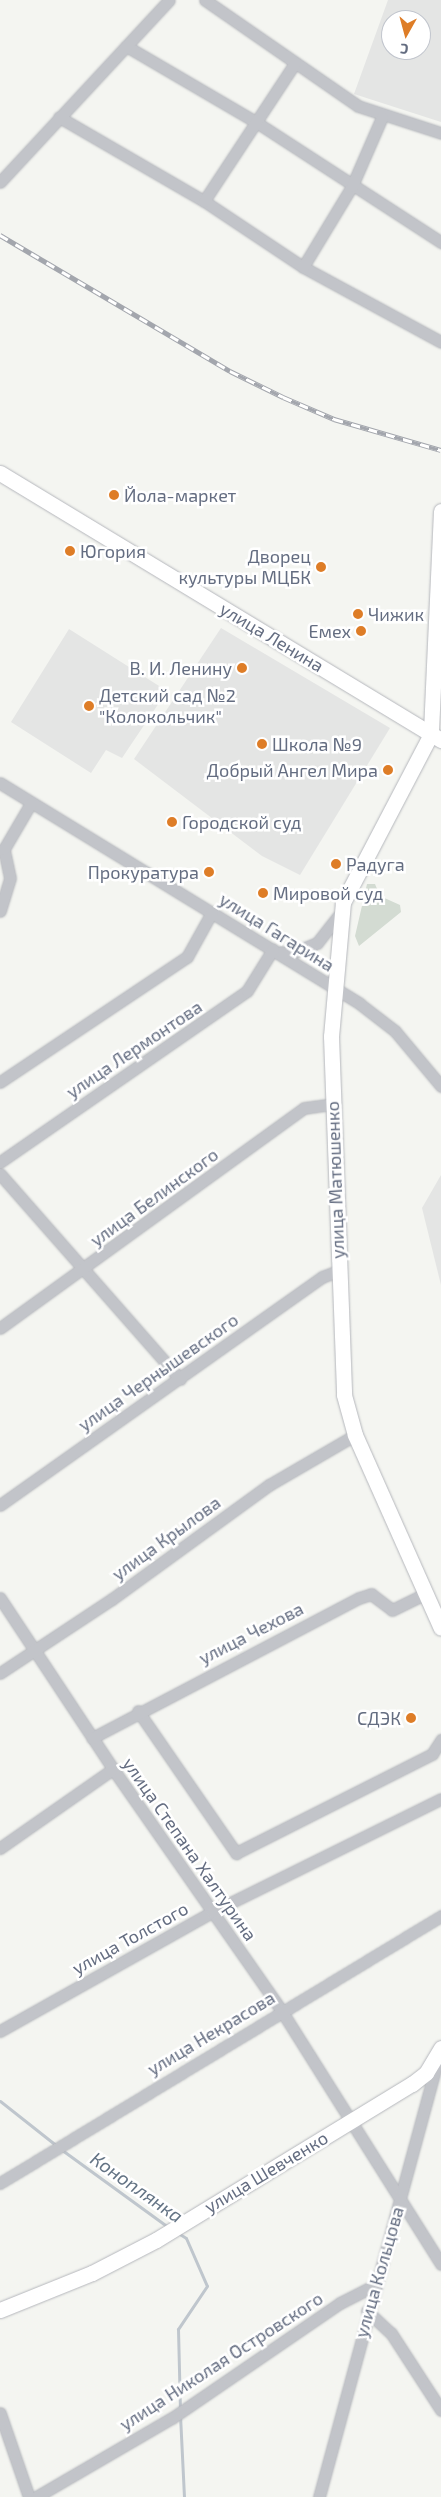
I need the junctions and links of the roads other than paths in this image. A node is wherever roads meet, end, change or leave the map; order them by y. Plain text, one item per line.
1 (169, 0) edge
2 (205, 0) edge
3 (126, 46) junction
4 (295, 63) junction
5 (59, 117) junction
6 (382, 117) junction
7 (256, 122) junction
8 (441, 133) edge
9 (0, 182) edge
10 (352, 186) junction
11 (204, 202) junction
12 (441, 242) edge
13 (303, 268) junction
14 (441, 342) edge
15 (0, 473) edge
16 (441, 511) edge
17 (436, 737) edge
18 (0, 783) edge
19 (32, 803) junction
20 (0, 911) edge
21 (212, 912) junction
22 (340, 914) junction
23 (276, 950) junction
24 (334, 988) junction
25 (0, 1082) edge
26 (441, 1086) edge
27 (332, 1104) junction
28 (0, 1162) edge
29 (0, 1174) edge
30 (87, 1268) junction
31 (338, 1271) junction
32 (0, 1328) edge
33 (180, 1378) junction
34 (355, 1435) junction
35 (0, 1505) edge
36 (426, 1594) junction
37 (0, 1598) edge
38 (441, 1628) edge
39 (34, 1649) junction
40 (0, 1673) edge
41 (138, 1711) junction
42 (92, 1738) junction
43 (441, 1740) edge
44 (113, 1770) junction
45 (441, 1799) edge
46 (0, 1848) edge
47 (212, 1912) junction
48 (441, 1916) edge
49 (281, 2010) junction
50 (0, 2031) edge
51 (440, 2052) edge
52 (348, 2122) junction
53 (0, 2182) edge
54 (401, 2200) junction
55 (441, 2264) edge
56 (374, 2286) junction
57 (0, 2310) edge
58 (367, 2311) junction
59 (441, 2410) edge
60 (0, 2413) edge
61 (29, 2497) edge
62 (36, 2497) edge
63 (319, 2497) edge

1 - 3 street
2 - 4 street
3 - 5 street
3 - 7 street
4 - 6 street
4 - 7 street
5 - 9 street
5 - 11 street
6 - 8 street
6 - 10 street
7 - 10 street
7 - 11 street
10 - 12 street
10 - 13 street
11 - 13 street
13 - 14 street
15 - 17 main road, улица Ленина
16 - 17 main road
17 - 22 main road, улица Матюшенко
18 - 19 street, улица Гагарина
19 - 20 street
19 - 21 street, улица Гагарина
21 - 23 street, улица Гагарина
21 - 25 street
22 - 23 street
22 - 24 main road, улица Матюшенко
23 - 24 street, улица Гагарина
23 - 28 street, улица Лермонтова
24 - 26 street, улица Гагарина
24 - 27 main road, улица Матюшенко
27 - 30 street, улица Белинского
27 - 31 main road, улица Матюшенко
29 - 30 street
30 - 32 street, улица Белинского
30 - 33 street
31 - 33 street, улица Чернышевского
31 - 34 main road, улица Матюшенко
33 - 35 street, улица Чернышевского
34 - 36 main road, улица Матюшенко
34 - 39 street, улица Крылова
36 - 38 main road, улица Матюшенко
36 - 41 street, улица Чехова
37 - 39 street, улица Степана Халтурина
39 - 40 street, улица Крылова
39 - 42 street, улица Степана Халтурина
41 - 42 street, улица Чехова
41 - 43 street, улица Степана Халтурина
42 - 44 street, улица Степана Халтурина
44 - 46 street
44 - 47 street, улица Степана Халтурина
45 - 47 street, улица Толстого
47 - 49 street, улица Степана Халтурина
47 - 50 street, улица Толстого
48 - 49 street, улица Некрасова
49 - 52 street, улица Степана Халтурина
49 - 53 street, улица Некрасова
51 - 52 main road, улица Шевченко
51 - 54 street, улица Кольцова
52 - 54 street, улица Степана Халтурина
52 - 57 main road, улица Шевченко
54 - 55 street, улица Степана Халтурина
54 - 56 street, улица Кольцова
56 - 58 street, улица Кольцова
56 - 62 street, улица Николая Островского
58 - 59 street
58 - 63 street, улица Кольцова
60 - 61 street

